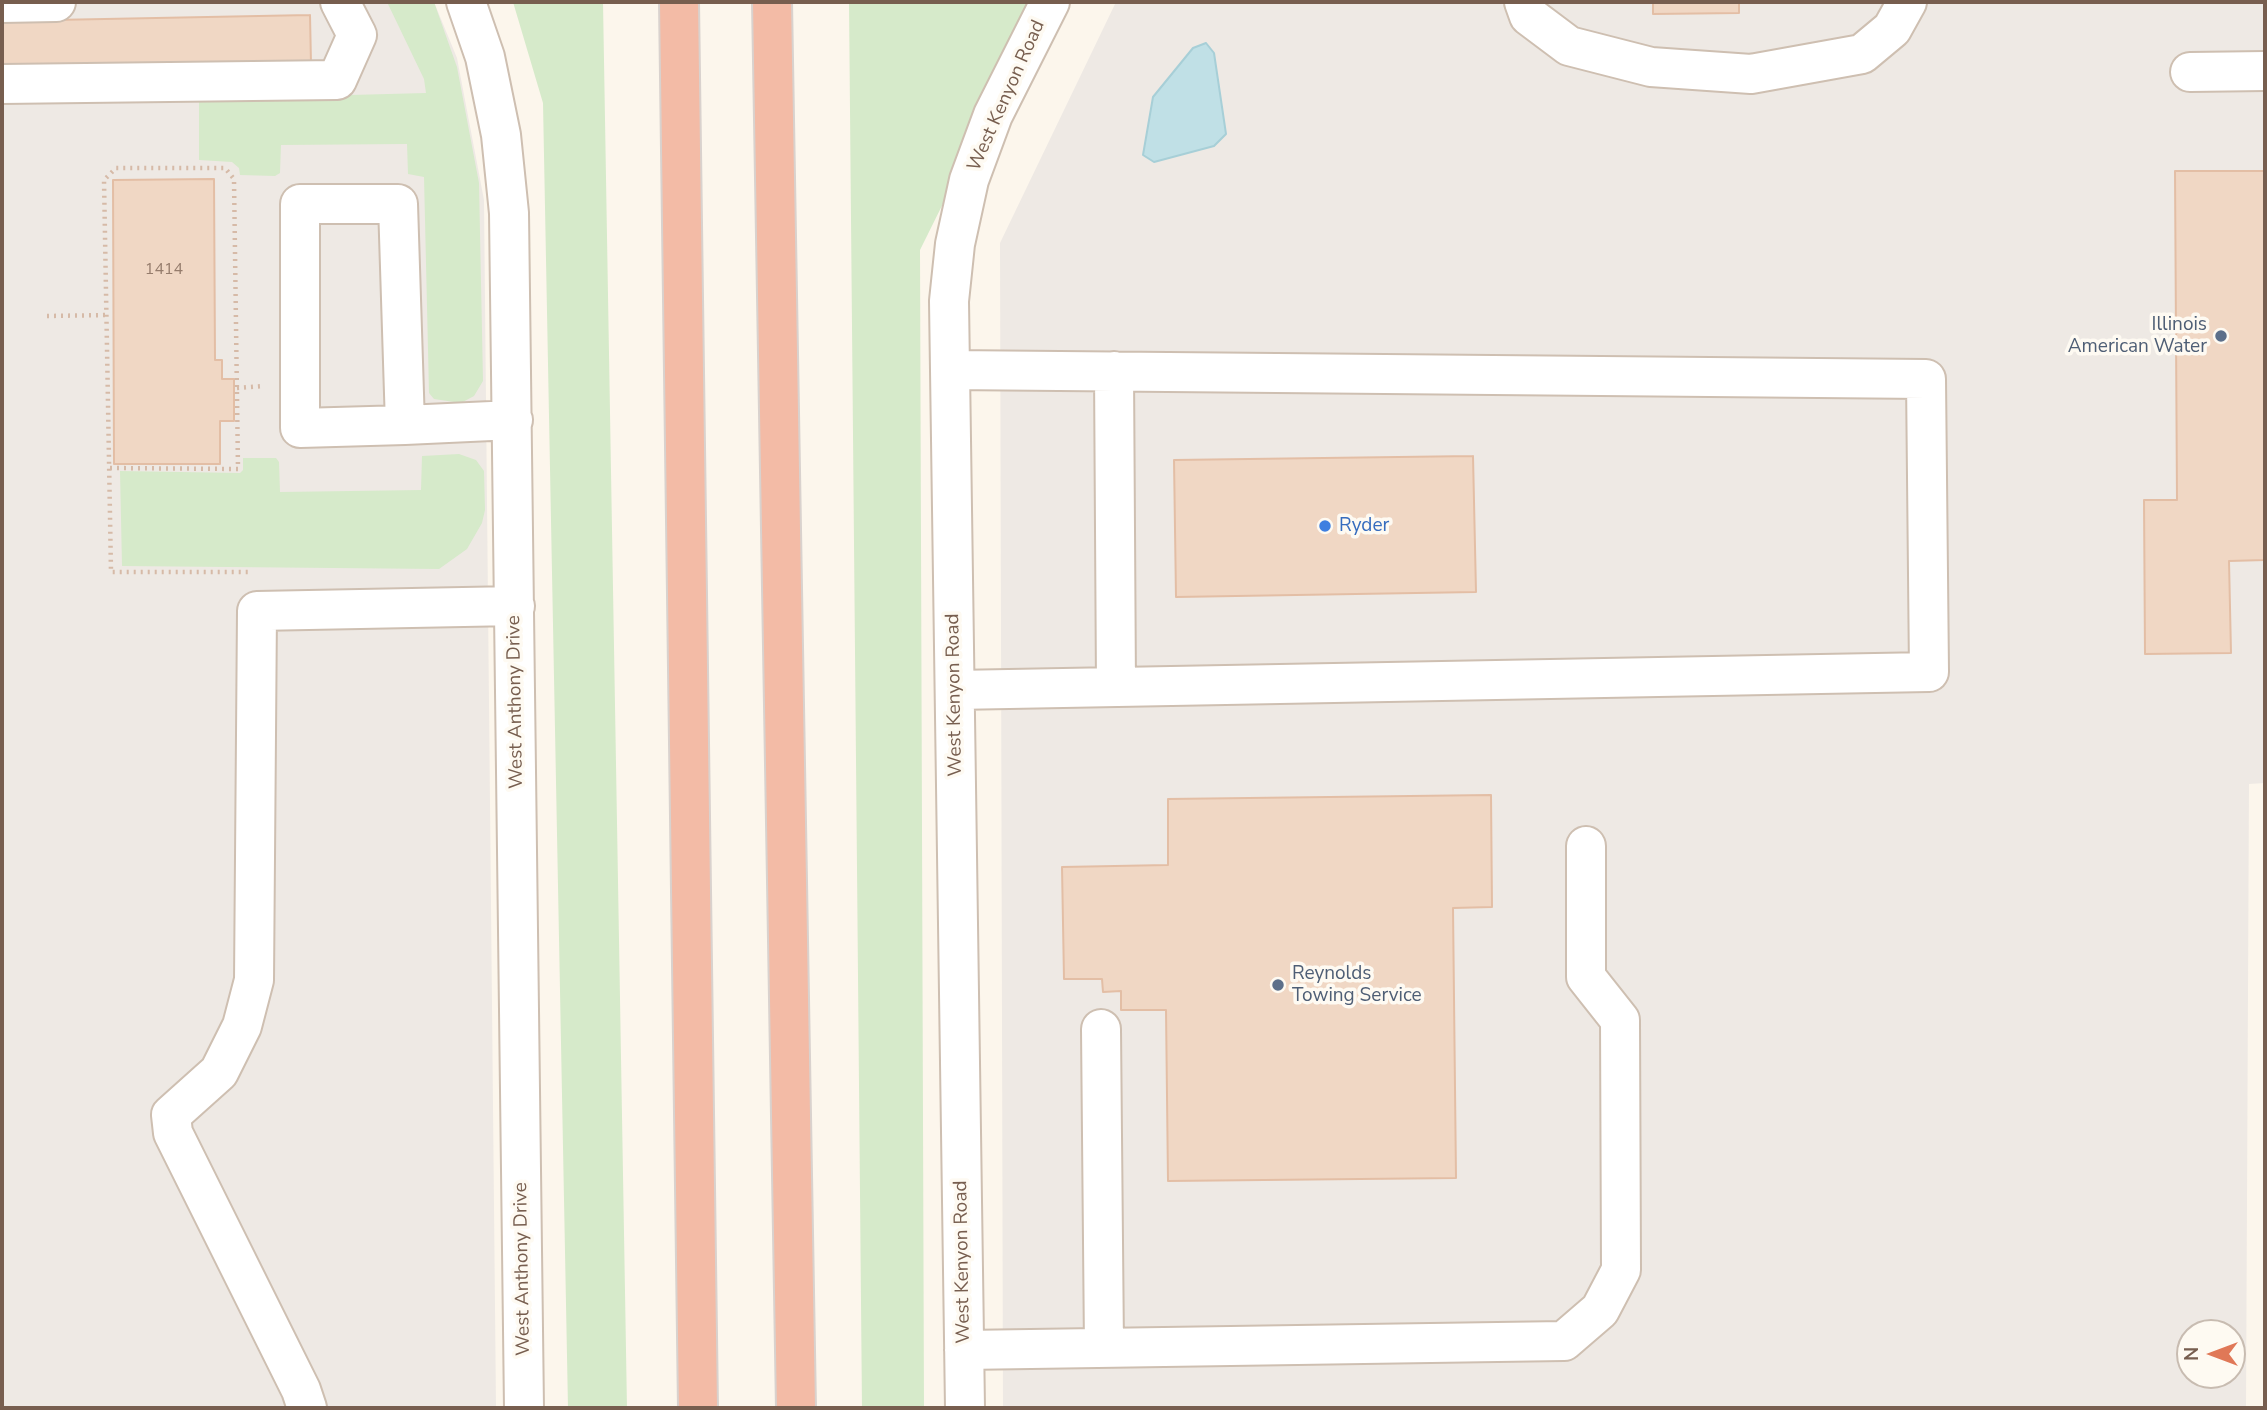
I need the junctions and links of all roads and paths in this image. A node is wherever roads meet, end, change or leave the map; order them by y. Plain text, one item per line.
1 (56, 2) edge
2 (340, 2) edge
3 (466, 2) edge
4 (679, 2) edge
5 (772, 2) edge
6 (1050, 2) edge
7 (1524, 2) edge
8 (1907, 2) edge
9 (2, 3) edge
10 (2265, 71) edge
11 (2190, 72) dead end
12 (2, 84) edge
13 (108, 315) junction
14 (47, 316) dead end
15 (950, 370) junction
16 (1114, 371) junction
17 (513, 420) junction
18 (405, 425) junction
19 (110, 468) junction
20 (250, 572) dead end
21 (515, 606) junction
22 (1116, 687) junction
23 (955, 690) junction
24 (1586, 846) dead end
25 (1101, 1029) dead end
26 (1104, 1348) junction
27 (964, 1350) junction
28 (307, 1408) edge
29 (524, 1408) edge
30 (698, 1408) edge
31 (796, 1408) edge
32 (965, 1408) edge

1 - 9 street
2 - 12 street
3 - 17 street, West Anthony Drive
4 - 30 highway
5 - 31 highway
6 - 15 street, West Kenyon Road
7 - 8 street
10 - 11 street
13 - 14 path
13 - 19 path
13 - 19 path
15 - 16 street
15 - 23 street, West Kenyon Road
16 - 22 street
16 - 22 street
17 - 18 street
17 - 21 street, West Anthony Drive
18 - 18 street
19 - 20 path
21 - 28 street
21 - 29 street, West Anthony Drive
22 - 23 street
23 - 27 street, West Kenyon Road
24 - 26 street
25 - 26 street
26 - 27 street
27 - 32 street, West Kenyon Road

